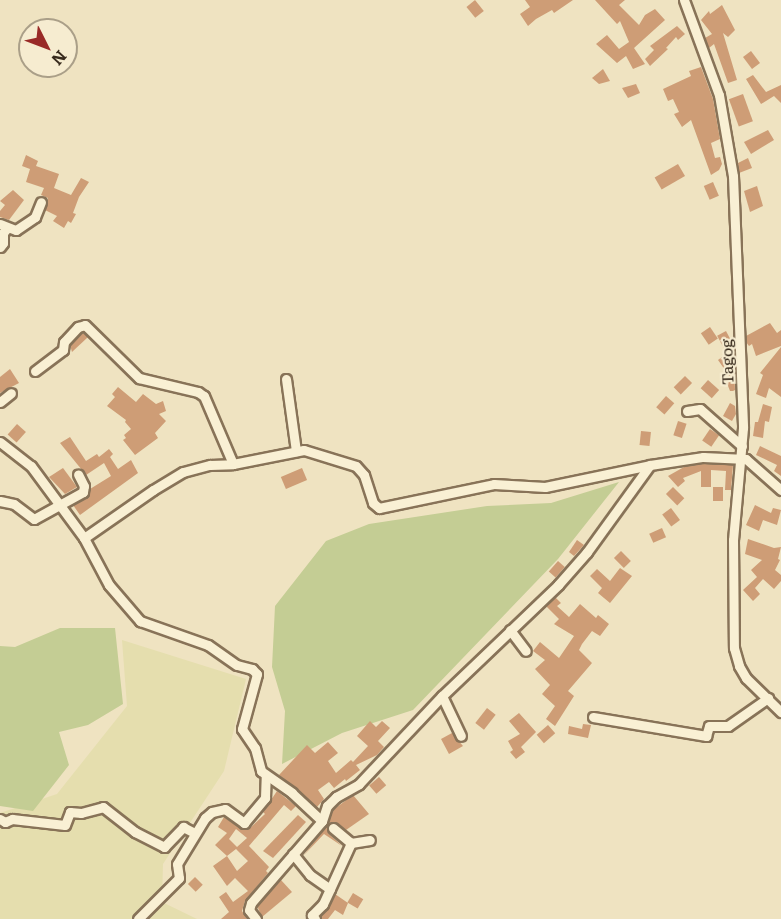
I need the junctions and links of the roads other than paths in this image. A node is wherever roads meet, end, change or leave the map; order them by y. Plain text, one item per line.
1 (684, 0) edge
2 (41, 202) dead end
3 (4, 226) edge
4 (0, 247) edge
5 (35, 371) dead end
6 (286, 379) dead end
7 (11, 393) dead end
8 (0, 402) edge
9 (687, 411) dead end
10 (0, 442) edge
11 (742, 446) junction
12 (297, 451) junction
13 (741, 457) junction
14 (233, 464) junction
15 (650, 465) junction
16 (78, 474) dead end
17 (781, 490) edge
18 (0, 501) edge
19 (60, 507) junction
20 (84, 538) junction
21 (510, 630) junction
22 (526, 651) dead end
23 (442, 696) junction
24 (768, 698) junction
25 (781, 712) edge
26 (593, 717) dead end
27 (461, 736) dead end
28 (266, 775) junction
29 (0, 819) edge
30 (322, 821) junction
31 (333, 828) dead end
32 (195, 833) junction
33 (370, 840) dead end
34 (351, 843) junction
35 (293, 854) junction
36 (330, 888) junction
37 (138, 919) edge
38 (256, 919) edge
39 (315, 919) edge

1 - 11 street, Tagog
2 - 3 street
3 - 4 street
5 - 14 street
6 - 12 street
7 - 8 street
9 - 11 street
10 - 19 street
11 - 13 street, Tagog
12 - 14 street
12 - 15 street
13 - 15 street
13 - 17 street
13 - 24 street, Tagog
14 - 20 street
15 - 21 street
16 - 19 street
18 - 19 street
19 - 20 street
20 - 28 street
21 - 22 street
21 - 23 street
23 - 27 street
23 - 30 street
24 - 25 street, Tagog
24 - 26 street
28 - 30 street
28 - 32 street
29 - 32 street
30 - 35 street
31 - 34 street
32 - 37 street
33 - 34 street
34 - 36 street
35 - 36 street
35 - 38 street
36 - 39 street

